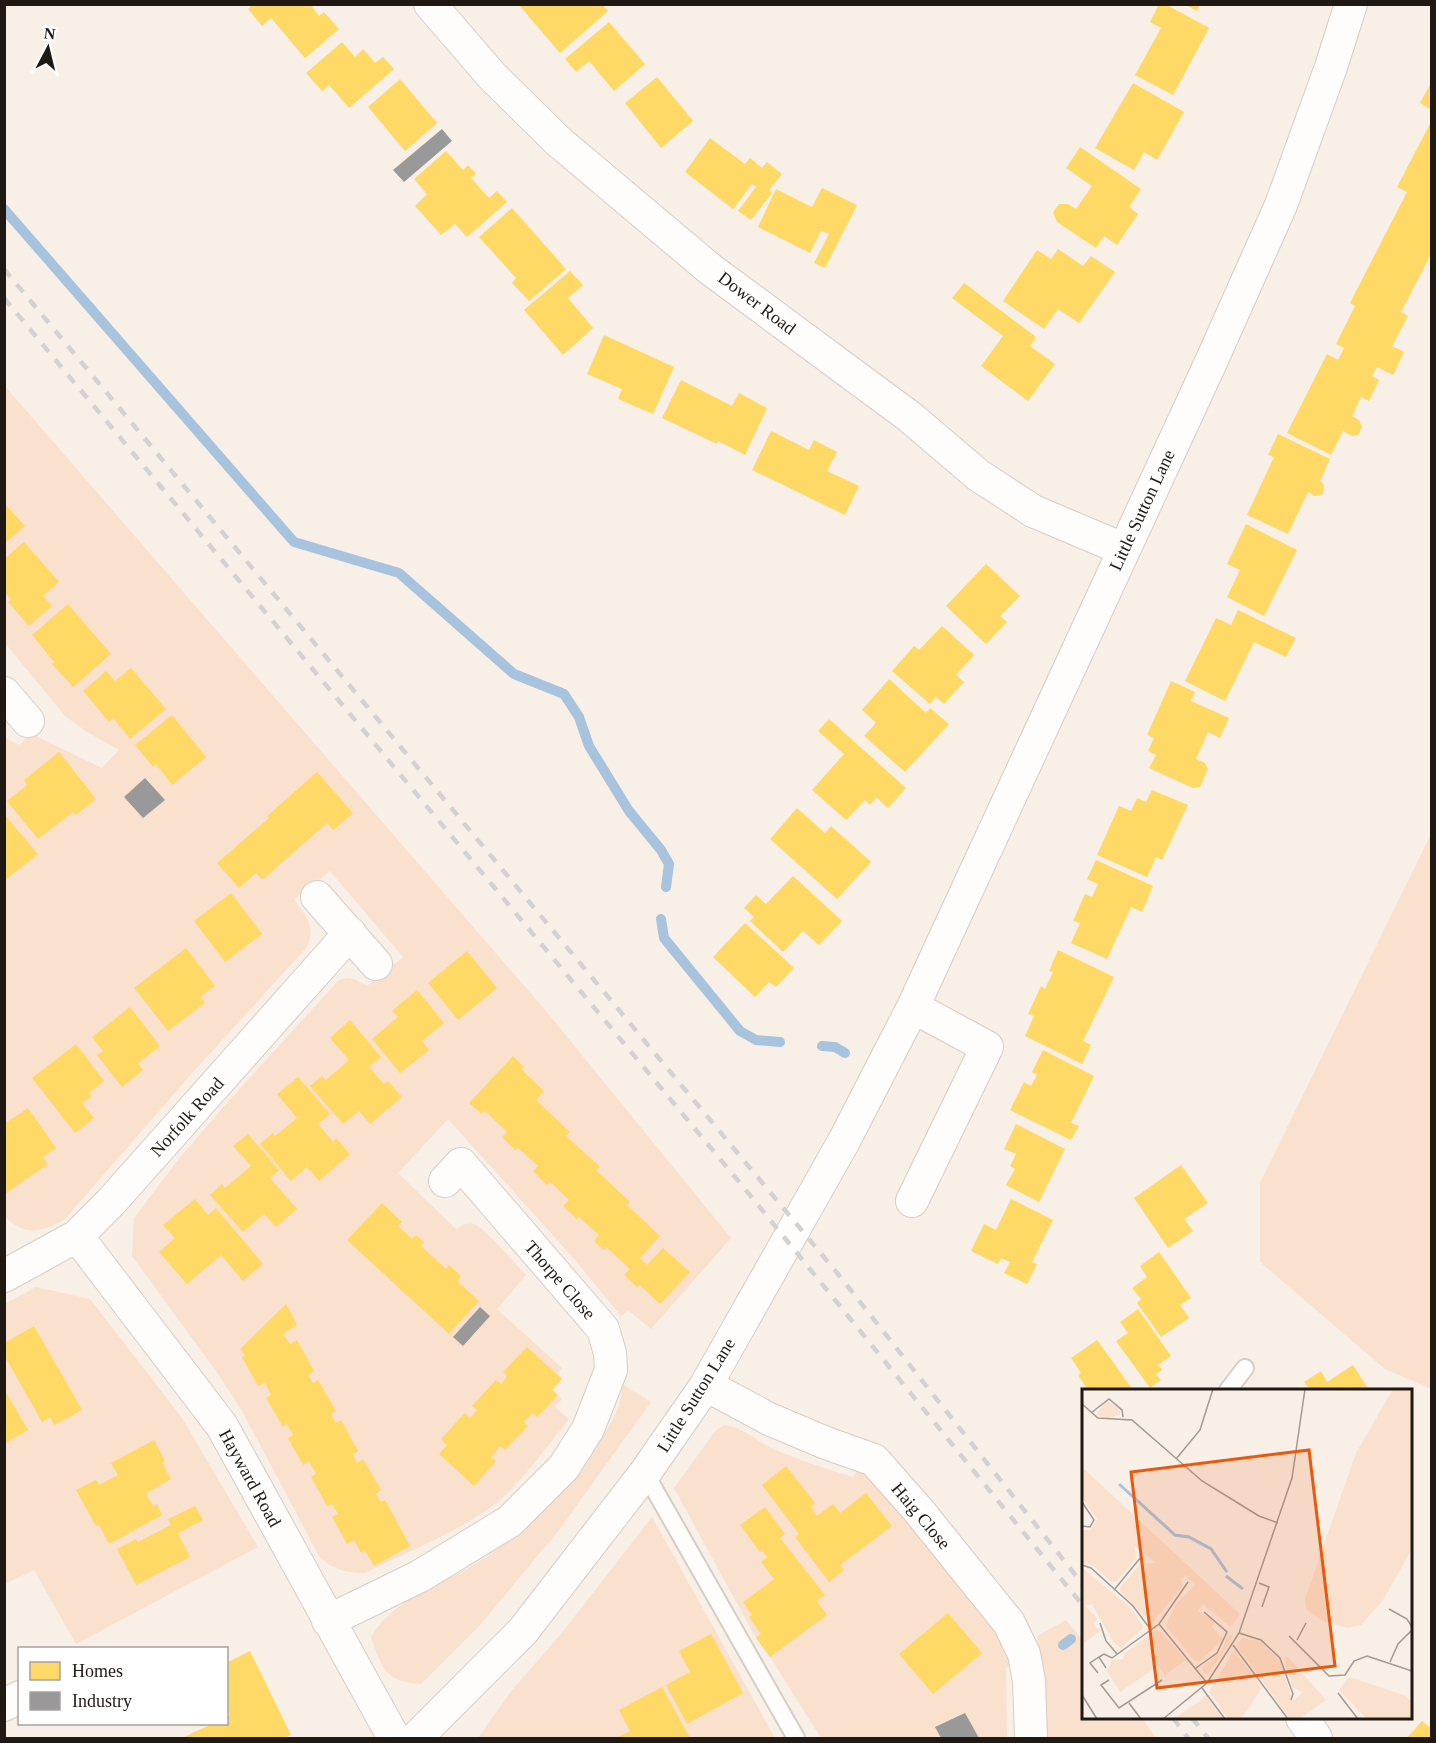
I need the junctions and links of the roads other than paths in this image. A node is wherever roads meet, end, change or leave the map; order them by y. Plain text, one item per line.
1 (430, 4) edge
2 (1351, 4) edge
3 (1124, 549) junction
4 (4, 693) edge
5 (28, 722) dead end
6 (317, 897) dead end
7 (350, 933) junction
8 (376, 964) dead end
9 (913, 1007) junction
10 (445, 1181) dead end
11 (912, 1201) dead end
12 (77, 1236) junction
13 (5, 1274) edge
14 (1245, 1368) dead end
15 (706, 1385) junction
16 (1229, 1389) edge
17 (645, 1473) junction
18 (328, 1621) junction
19 (18, 1698) edge
20 (4, 1705) edge
21 (1303, 1719) edge
22 (394, 1738) edge
23 (416, 1738) edge
24 (796, 1738) edge
25 (1031, 1738) edge
26 (1316, 1738) edge

1 - 3 street, Dower Road
2 - 3 street, Little Sutton Lane
3 - 9 street, Little Sutton Lane
4 - 5 street
6 - 7 street
7 - 8 street
7 - 12 street, Norfolk Road
9 - 11 street
9 - 15 street, Little Sutton Lane
10 - 18 street, Thorpe Close
12 - 13 street, Norfolk Road
12 - 18 street, Hayward Road
14 - 16 lane
15 - 17 street, Little Sutton Lane
15 - 25 street, Haig Close
17 - 23 street, Little Sutton Lane
17 - 24 lane
18 - 22 street, Hayward Road
19 - 20 street
21 - 26 street

